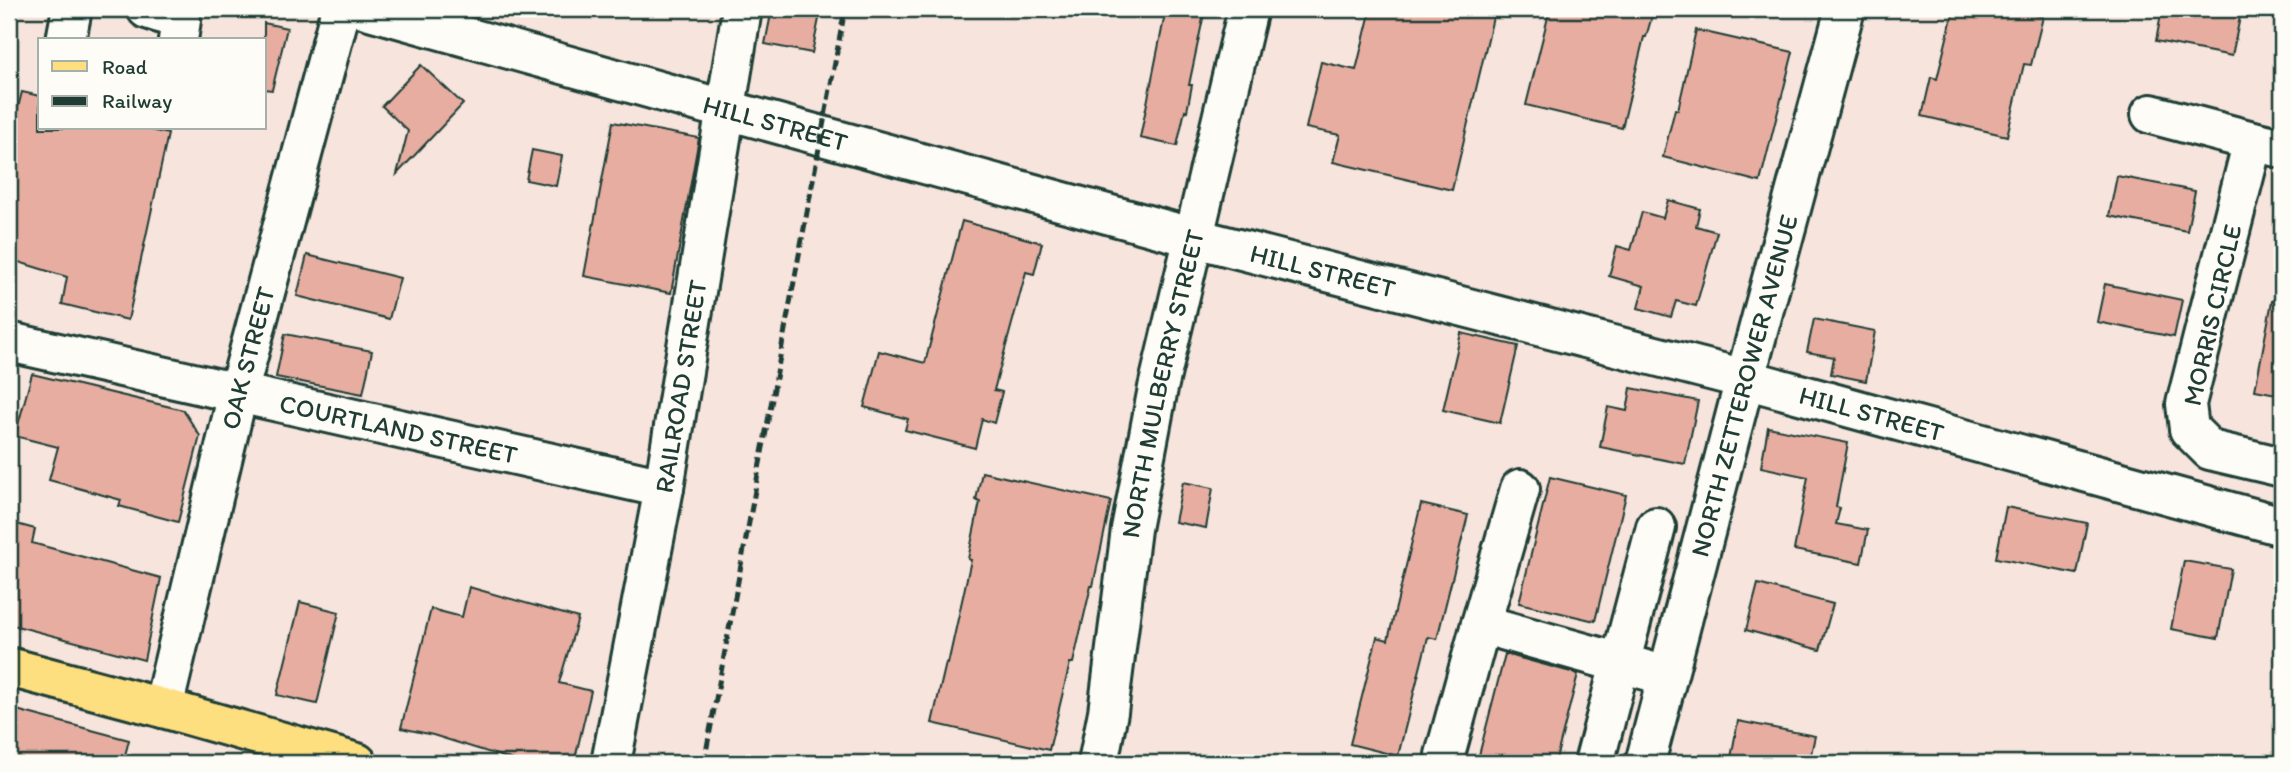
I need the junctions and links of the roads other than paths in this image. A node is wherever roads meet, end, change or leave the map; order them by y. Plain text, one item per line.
1 (72, 9) edge
2 (147, 9) edge
3 (341, 9) edge
4 (366, 9) edge
5 (742, 9) edge
6 (1248, 9) edge
7 (1845, 9) edge
8 (66, 38) edge
9 (177, 38) edge
10 (727, 110) junction
11 (2151, 114) dead end
12 (2268, 145) edge
13 (1195, 238) junction
14 (9, 342) edge
15 (1745, 379) junction
16 (238, 393) junction
17 (2282, 467) edge
18 (664, 488) junction
19 (1520, 489) dead end
20 (2282, 526) edge
21 (1656, 527) dead end
22 (1481, 624) junction
23 (1621, 663) junction
24 (9, 667) edge
25 (1667, 676) junction
26 (163, 708) junction
27 (1445, 755) dead end
28 (357, 763) edge
29 (611, 763) edge
30 (1098, 763) edge
31 (1594, 763) edge
32 (1645, 763) edge

1 - 8 street
2 - 9 street
3 - 16 street, OAK STREET
4 - 10 street, HILL STREET
5 - 10 street, RAILROAD STREET
6 - 13 street, NORTH MULBERRY STREET
7 - 15 street, NORTH ZETTEROWER AVENUE
10 - 13 street, HILL STREET
10 - 18 street, RAILROAD STREET
11 - 12 street, MORRIS CIRCLE
12 - 17 street, MORRIS CIRCLE
13 - 15 street, HILL STREET
13 - 30 street, NORTH MULBERRY STREET
14 - 16 street, COURTLAND STREET
15 - 20 street, HILL STREET
15 - 25 street, NORTH ZETTEROWER AVENUE
16 - 18 street, COURTLAND STREET
16 - 26 street, OAK STREET
18 - 29 street, RAILROAD STREET
19 - 22 street
21 - 23 street
22 - 23 street
22 - 27 street
23 - 25 street
23 - 31 street
24 - 26 main road
25 - 32 street, NORTH ZETTEROWER AVENUE
26 - 28 main road

